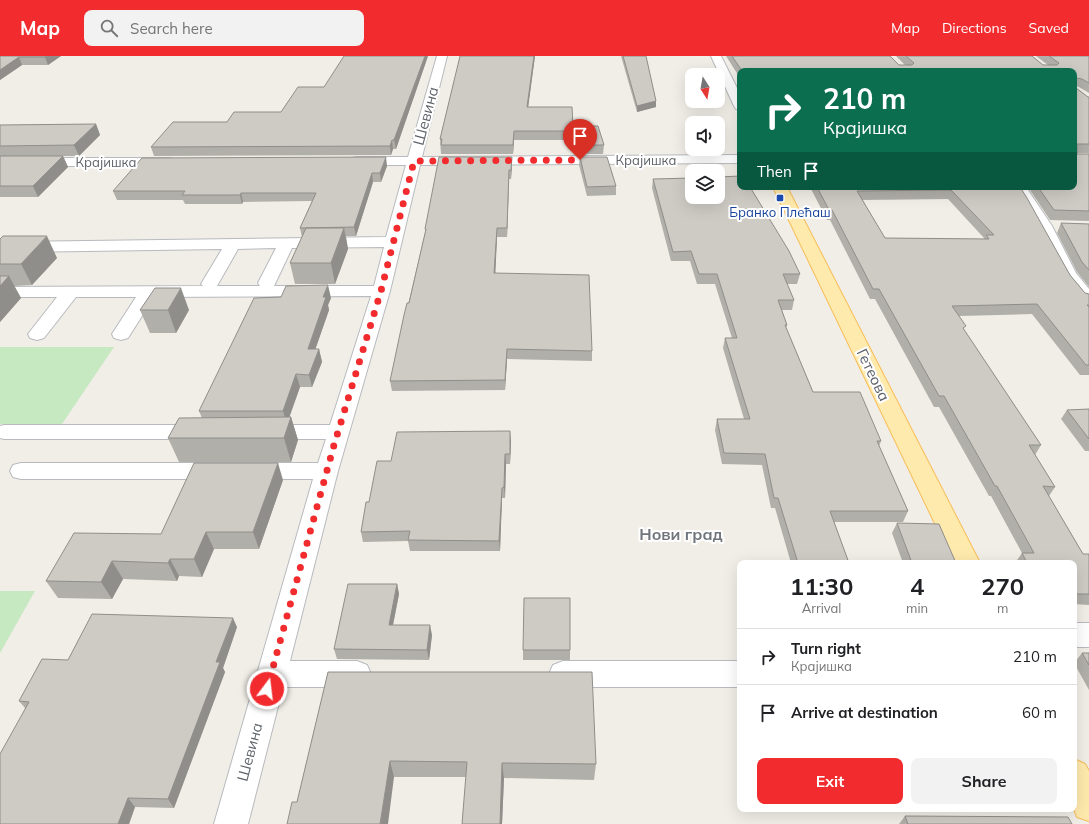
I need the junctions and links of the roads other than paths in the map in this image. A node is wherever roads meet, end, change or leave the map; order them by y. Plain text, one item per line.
1 (442, 56) edge
2 (716, 56) edge
3 (737, 100) edge
4 (737, 159) edge
5 (348, 161) edge
6 (414, 161) junction
7 (0, 162) edge
8 (182, 162) edge
9 (781, 190) edge
10 (1022, 190) edge
11 (394, 242) junction
12 (233, 244) junction
13 (286, 244) junction
14 (0, 260) edge
15 (267, 283) dead end
16 (210, 284) dead end
17 (381, 291) junction
18 (0, 292) edge
19 (71, 292) junction
20 (148, 292) junction
21 (1089, 301) edge
22 (37, 334) dead end
23 (120, 334) dead end
24 (4, 432) dead end
25 (219, 432) edge
26 (243, 432) edge
27 (338, 432) junction
28 (21, 471) dead end
29 (327, 471) junction
30 (966, 560) edge
31 (1077, 635) edge
32 (1089, 635) edge
33 (271, 674) junction
34 (382, 674) edge
35 (541, 674) edge
36 (737, 674) edge
37 (1077, 781) edge
38 (1089, 805) edge
39 (231, 824) edge

1 - 6 street, Шевина
2 - 3 street
4 - 6 street, Крајишка
5 - 6 street, Крајишка
6 - 11 street, Шевина
7 - 8 street, Крајишка
9 - 30 main road, Гетеова
10 - 21 street
11 - 13 street
11 - 17 street, Шевина
12 - 13 street
12 - 14 street
12 - 16 street
13 - 15 street
17 - 20 street
17 - 27 street, Шевина
18 - 19 street
19 - 20 street
19 - 22 street
20 - 23 street
24 - 25 street
26 - 27 street
27 - 29 street, Шевина
28 - 29 street
29 - 33 street, Шевина
31 - 32 street
33 - 34 street
33 - 39 street, Шевина
35 - 36 street
37 - 38 main road

